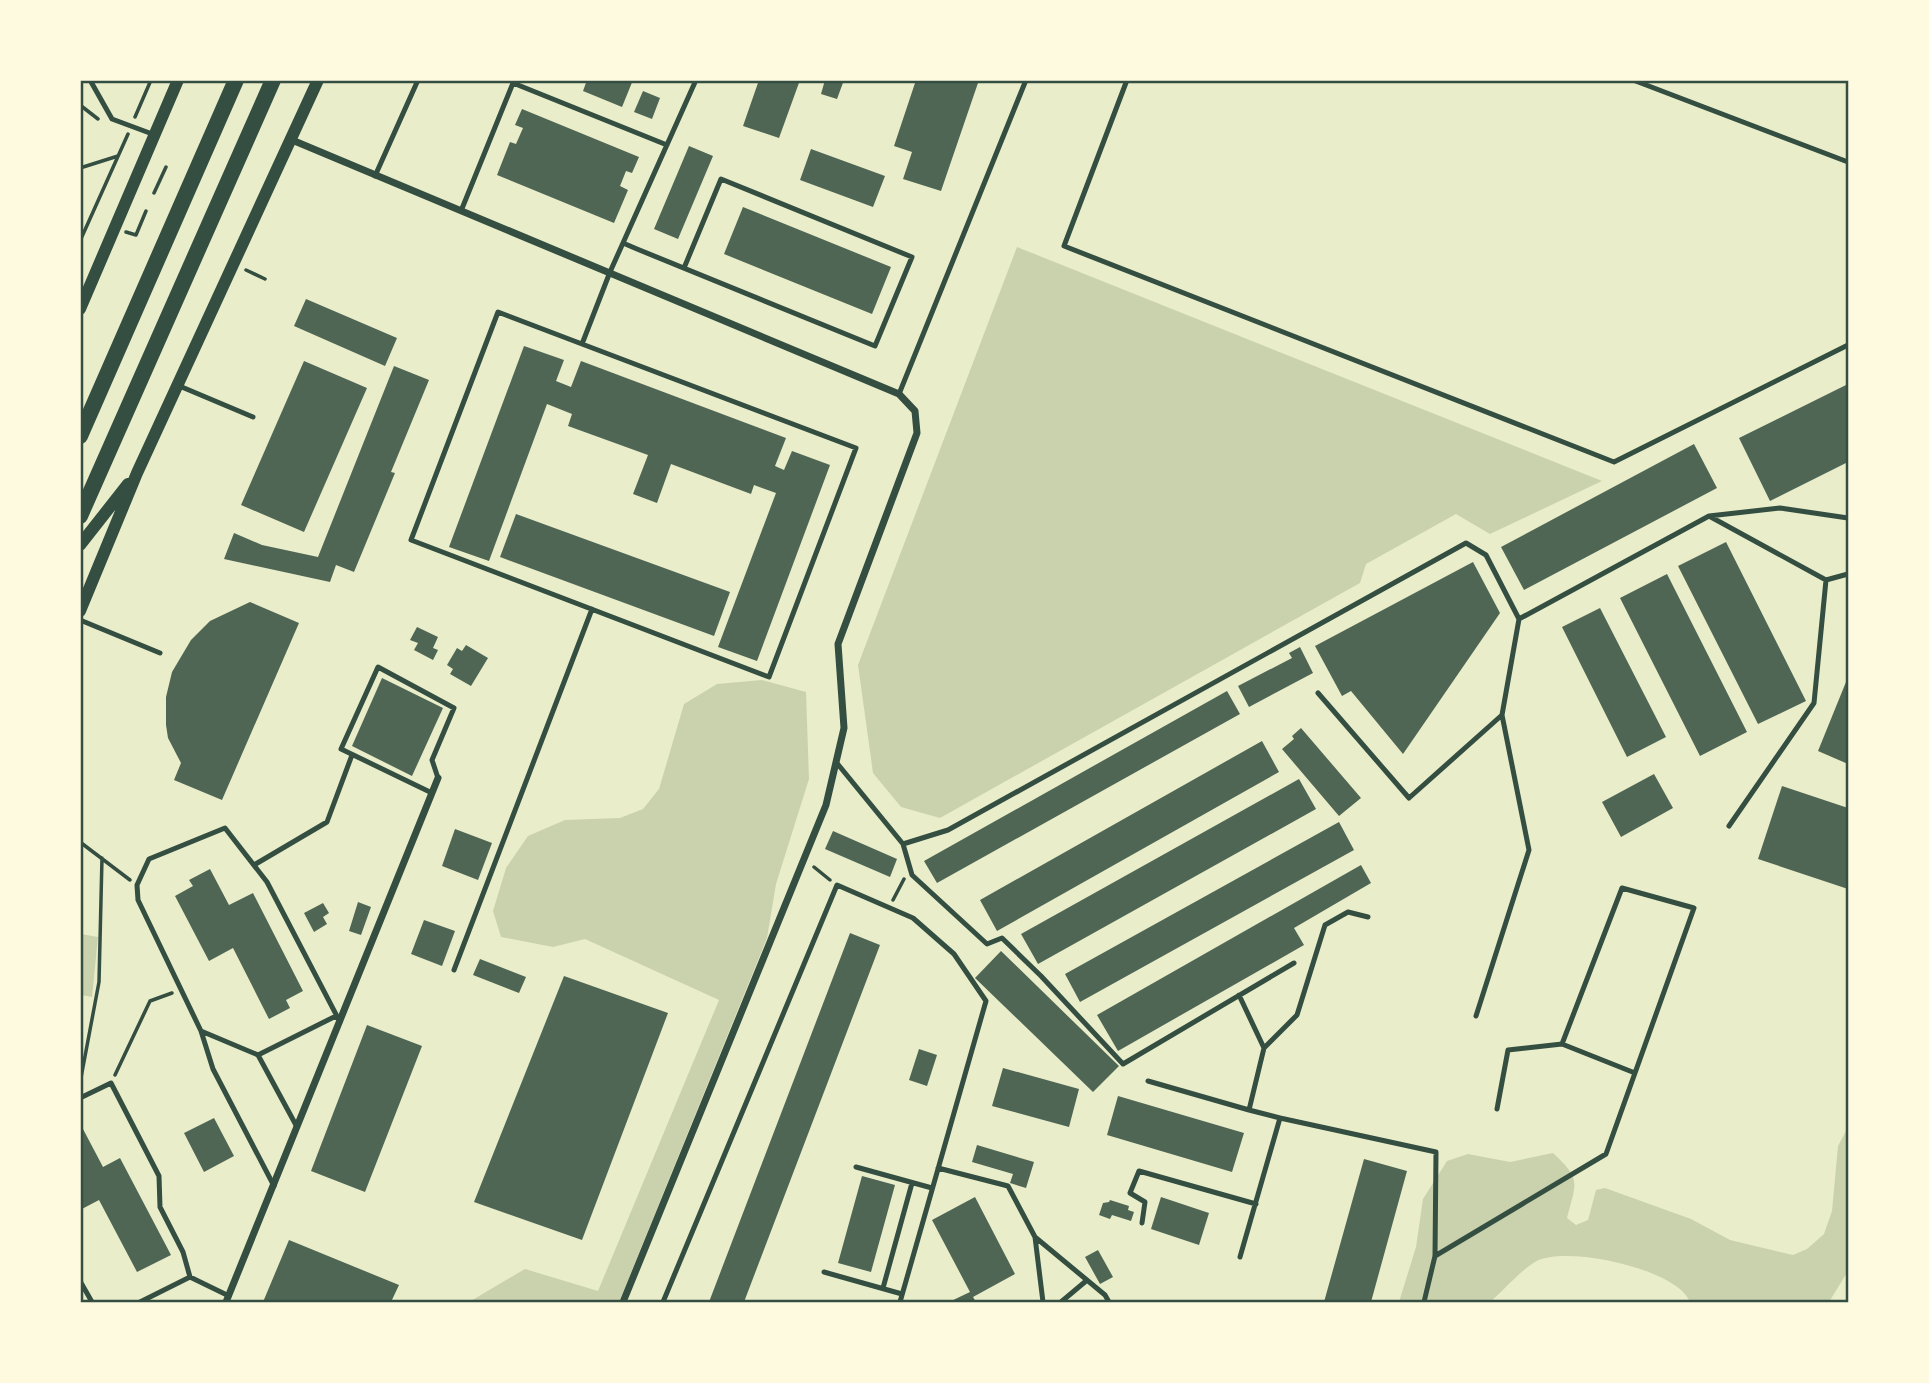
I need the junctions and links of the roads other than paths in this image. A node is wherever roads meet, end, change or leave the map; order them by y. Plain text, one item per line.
1 (90, 80) edge
2 (178, 80) edge
3 (236, 80) edge
4 (273, 80) edge
5 (318, 80) edge
6 (418, 80) edge
7 (696, 80) edge
8 (1026, 80) edge
9 (1127, 80) edge
10 (1633, 80) edge
11 (155, 135) junction
12 (292, 140) junction
13 (667, 145) junction
14 (1849, 162) edge
15 (375, 176) junction
16 (461, 211) junction
17 (623, 243) junction
18 (684, 268) junction
19 (610, 272) junction
20 (80, 309) edge
21 (583, 344) junction
22 (1849, 345) edge
23 (177, 385) junction
24 (899, 394) junction
25 (253, 417) dead end
26 (80, 436) edge
27 (136, 473) junction
28 (80, 516) edge
29 (1709, 516) junction
30 (1849, 518) edge
31 (80, 545) edge
32 (1849, 574) edge
33 (1826, 580) junction
34 (592, 609) junction
35 (80, 611) edge
36 (1519, 619) junction
37 (80, 620) edge
38 (160, 653) dead end
39 (1318, 693) dead end
40 (1502, 715) junction
41 (352, 755) junction
42 (836, 762) junction
43 (438, 778) joint
44 (432, 793) junction
45 (1729, 826) dead end
46 (903, 844) junction
47 (254, 865) junction
48 (1368, 917) dead end
49 (1294, 963) dead end
50 (454, 970) dead end
51 (1239, 995) junction
52 (1476, 1016) dead end
53 (338, 1019) junction
54 (201, 1031) junction
55 (1562, 1044) junction
56 (1264, 1048) junction
57 (258, 1055) junction
58 (1635, 1073) junction
59 (1148, 1081) dead end
60 (80, 1098) edge
61 (1497, 1109) dead end
62 (1250, 1110) junction
63 (1280, 1118) junction
64 (297, 1127) junction
65 (856, 1167) dead end
66 (938, 1168) junction
67 (912, 1183) junction
68 (274, 1186) junction
69 (932, 1188) junction
70 (1256, 1203) junction
71 (1142, 1223) dead end
72 (1035, 1237) junction
73 (1435, 1256) junction
74 (1240, 1257) dead end
75 (824, 1272) dead end
76 (190, 1277) junction
77 (80, 1281) edge
78 (1086, 1281) junction
79 (883, 1288) junction
80 (902, 1294) junction
81 (228, 1299) edge
82 (92, 1303) edge
83 (140, 1303) edge
84 (623, 1303) edge
85 (663, 1303) edge
86 (900, 1303) edge
87 (1042, 1303) edge
88 (1061, 1303) edge
89 (1109, 1303) edge
90 (1424, 1303) edge

1 - 11 lane
2 - 11 street
3 - 26 main road
4 - 28 main road
5 - 12 street
6 - 15 lane
7 - 13 lane
8 - 24 lane
9 - 22 lane
10 - 14 lane
11 - 20 street
12 - 15 street
12 - 23 street
13 - 16 lane
13 - 17 lane
15 - 16 street
16 - 19 street
17 - 18 lane
17 - 19 lane
18 - 18 lane
19 - 21 lane
19 - 24 street
21 - 34 lane
21 - 34 lane
23 - 25 lane
23 - 27 street
24 - 42 street
27 - 31 street
27 - 35 street
29 - 30 lane
29 - 33 lane
29 - 36 lane
32 - 33 lane
33 - 45 lane
34 - 50 lane
36 - 40 lane
36 - 46 lane
37 - 38 lane
39 - 40 lane
40 - 52 lane
41 - 43 lane
41 - 44 lane
41 - 47 lane
42 - 46 lane
42 - 84 street
43 - 44 street
44 - 53 street
46 - 51 lane
47 - 53 lane
47 - 54 lane
48 - 56 lane
49 - 51 lane
51 - 56 lane
53 - 57 lane
53 - 64 street
54 - 57 lane
54 - 68 lane
55 - 58 lane
55 - 58 lane
55 - 61 lane
56 - 62 lane
57 - 64 lane
58 - 73 lane
59 - 62 lane
60 - 76 lane
62 - 63 lane
63 - 70 lane
63 - 73 lane
64 - 68 street
65 - 67 lane
66 - 69 lane
66 - 72 lane
66 - 85 lane
67 - 69 lane
67 - 79 lane
68 - 81 street
69 - 80 lane
70 - 71 lane
70 - 74 lane
72 - 78 lane
72 - 87 lane
73 - 90 lane
75 - 79 lane
76 - 81 lane
76 - 83 lane
77 - 82 lane
78 - 88 lane
78 - 89 lane
79 - 80 lane
80 - 86 lane

